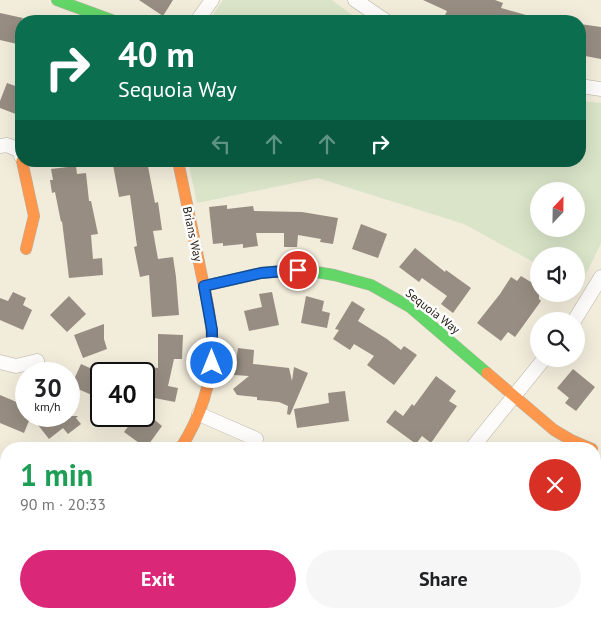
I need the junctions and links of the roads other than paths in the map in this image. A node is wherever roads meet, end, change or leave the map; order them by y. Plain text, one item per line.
1 (57, 0) edge
2 (212, 0) edge
3 (355, 0) edge
4 (98, 15) edge
5 (201, 15) edge
6 (377, 15) edge
7 (586, 87) edge
8 (601, 88) edge
9 (0, 146) edge
10 (15, 149) edge
11 (23, 167) edge
12 (179, 167) edge
13 (26, 248) dead end
14 (601, 277) edge
15 (204, 286) junction
16 (580, 312) edge
17 (37, 361) dead end
18 (0, 362) edge
19 (538, 367) edge
20 (514, 396) junction
21 (199, 414) junction
22 (256, 439) dead end
23 (184, 442) edge
24 (477, 442) edge
25 (576, 442) edge

1 - 4 street
2 - 5 street
3 - 6 street
7 - 8 street
9 - 10 street
11 - 13 street
12 - 15 street, Brians Way
14 - 16 street
15 - 20 street, Sequoia Way
15 - 21 street, Brians Way
17 - 18 street
19 - 20 street
20 - 24 street
20 - 25 street, Sequoia Way
21 - 22 street
21 - 23 street, Brians Way

